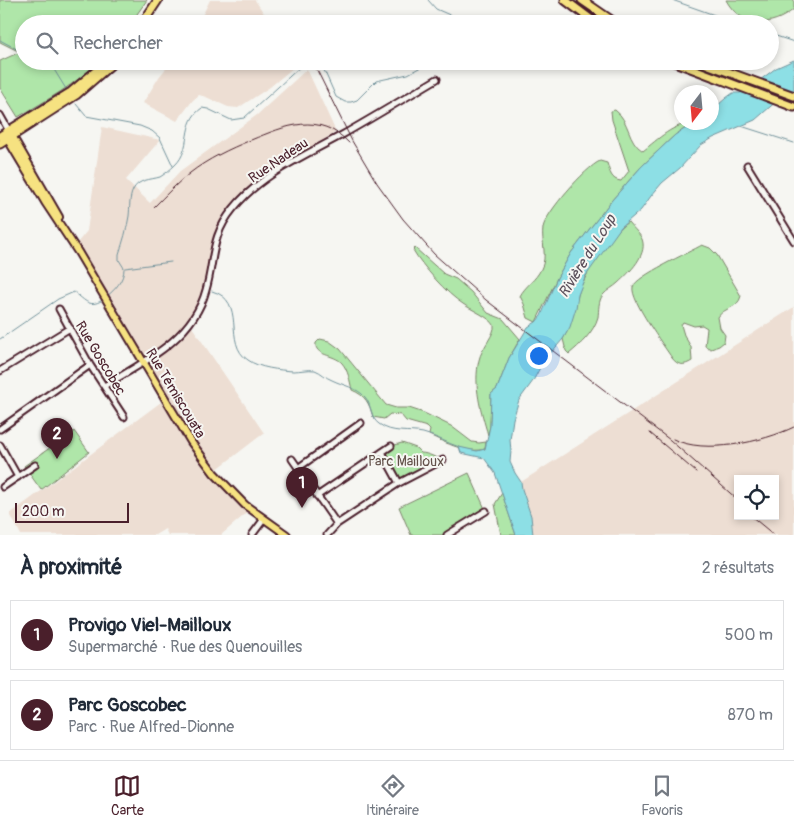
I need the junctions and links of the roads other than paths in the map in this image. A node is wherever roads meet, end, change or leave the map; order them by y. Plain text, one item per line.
1 (158, 0) edge
2 (565, 0) edge
3 (582, 0) edge
4 (585, 0) edge
5 (148, 15) edge
6 (585, 15) edge
7 (604, 15) edge
8 (605, 15) edge
9 (97, 70) edge
10 (105, 70) edge
11 (695, 70) edge
12 (722, 70) edge
13 (436, 79) dead end
14 (794, 96) edge
15 (794, 106) edge
16 (0, 115) edge
17 (0, 126) edge
18 (7, 135) edge
19 (0, 144) edge
20 (747, 165) dead end
21 (794, 241) edge
22 (59, 309) dead end
23 (70, 328) junction
24 (143, 362) junction
25 (90, 365) junction
26 (0, 371) edge
27 (104, 386) junction
28 (124, 417) dead end
29 (361, 423) dead end
30 (0, 429) edge
31 (0, 445) edge
32 (391, 446) dead end
33 (382, 452) junction
34 (292, 459) dead end
35 (443, 460) dead end
36 (35, 465) dead end
37 (298, 468) junction
38 (18, 477) junction
39 (398, 483) junction
40 (3, 487) dead end
41 (317, 496) junction
42 (486, 511) dead end
43 (264, 519) junction
44 (337, 524) junction
45 (252, 535) edge
46 (286, 535) edge
47 (327, 535) edge
48 (447, 535) edge

1 - 5 highway
2 - 6 highway
3 - 7 highway
4 - 8 highway
9 - 18 highway
10 - 18 highway
11 - 15 highway
12 - 14 highway
13 - 24 street, Rue Nadeau
16 - 18 street, Rue Témiscouata
17 - 18 street, Rue Témiscouata
18 - 19 highway
18 - 24 main road, Rue Témiscouata
20 - 21 street
22 - 23 street, Rue Goscobec
23 - 25 street, Rue Goscobec
23 - 26 street
24 - 27 street, Rue Nadeau
24 - 43 main road, Rue Témiscouata
25 - 27 street, Rue Goscobec
25 - 30 street
27 - 28 street, Rue Goscobec
29 - 37 street
31 - 38 street
32 - 33 street
33 - 39 street
33 - 41 street
34 - 37 street
35 - 39 street
36 - 38 street
37 - 41 street
38 - 40 street
39 - 44 street
41 - 44 street
42 - 48 street
43 - 45 street
43 - 46 main road, Rue Témiscouata
44 - 47 street

